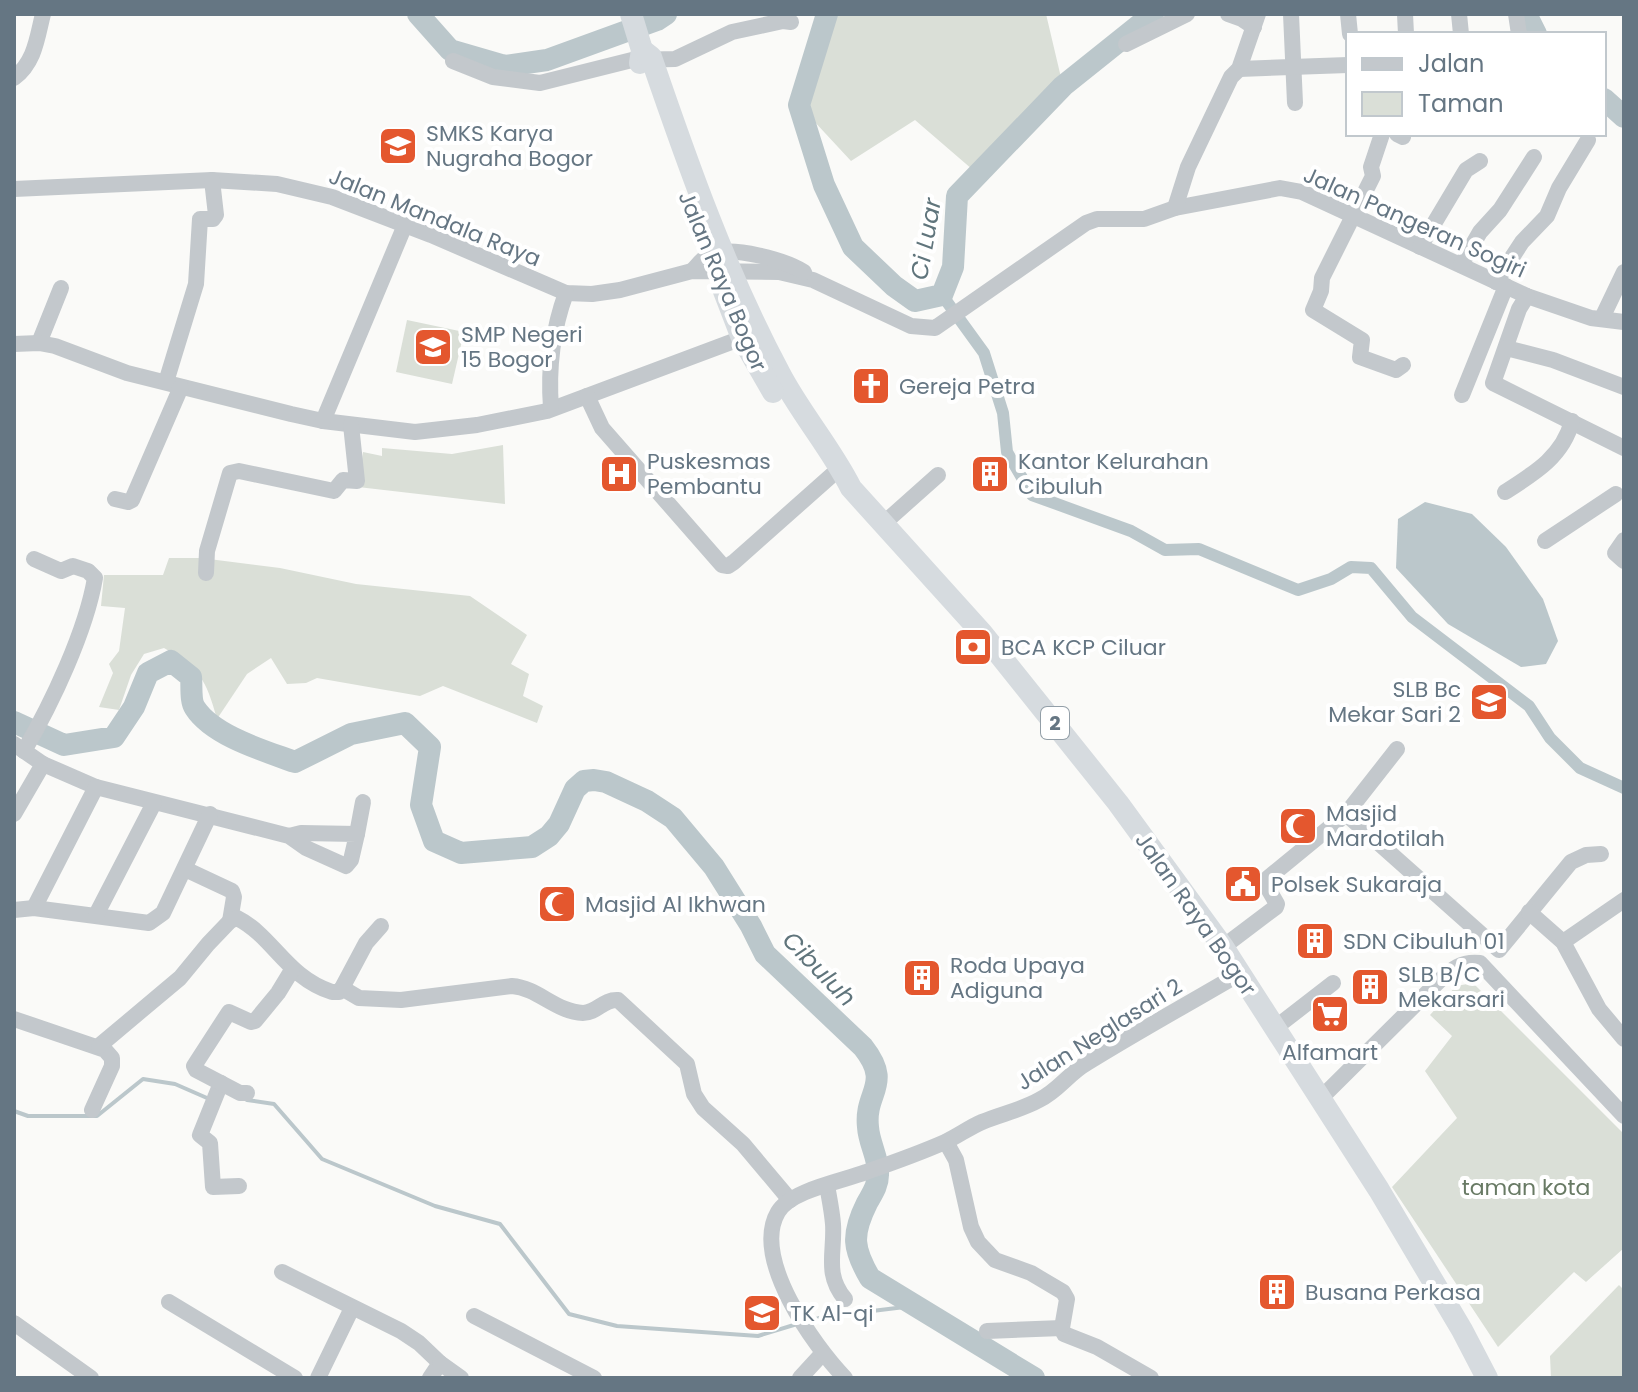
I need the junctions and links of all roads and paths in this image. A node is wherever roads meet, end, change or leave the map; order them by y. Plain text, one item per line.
1 (43, 14) edge
2 (631, 14) edge
3 (1187, 14) edge
4 (1228, 14) edge
5 (1291, 14) edge
6 (1256, 21) edge
7 (791, 22) dead end
8 (1126, 44) dead end
9 (644, 54) junction
10 (453, 61) dead end
11 (1346, 65) edge
12 (1295, 67) junction
13 (1239, 69) junction
14 (14, 78) edge
15 (1295, 103) dead end
16 (1381, 136) edge
17 (1588, 140) dead end
18 (1534, 157) dead end
19 (1480, 161) dead end
20 (212, 180) junction
21 (14, 189) edge
22 (1175, 208) junction
23 (1354, 217) junction
24 (405, 225) junction
25 (1420, 247) junction
26 (719, 262) junction
27 (1461, 265) junction
28 (1624, 272) edge
29 (811, 278) joint
30 (1501, 284) junction
31 (61, 288) dead end
32 (566, 293) junction
33 (1527, 296) junction
34 (1602, 318) junction
35 (1624, 322) edge
36 (742, 338) junction
37 (26, 343) edge
38 (1506, 348) junction
39 (14, 359) edge
40 (1403, 365) dead end
41 (174, 384) junction
42 (1624, 387) edge
43 (1462, 395) dead end
44 (587, 396) junction
45 (551, 408) junction
46 (323, 421) junction
47 (1572, 421) junction
48 (351, 425) junction
49 (1624, 448) edge
50 (832, 475) junction
51 (938, 475) dead end
52 (851, 488) junction
53 (1505, 492) dead end
54 (1621, 494) edge
55 (115, 499) dead end
56 (883, 524) junction
57 (1624, 540) edge
58 (1545, 541) dead end
59 (34, 559) dead end
60 (1624, 561) edge
61 (206, 573) dead end
62 (23, 744) edge
63 (1397, 749) dead end
64 (43, 764) junction
65 (96, 787) junction
66 (363, 802) dead end
67 (154, 803) junction
68 (14, 814) edge
69 (210, 814) junction
70 (1346, 814) junction
71 (357, 834) junction
72 (289, 836) junction
73 (1601, 854) dead end
74 (185, 869) junction
75 (1624, 900) edge
76 (34, 908) junction
77 (14, 910) edge
78 (1529, 912) junction
79 (96, 915) junction
80 (230, 921) junction
81 (381, 926) dead end
82 (1563, 942) junction
83 (1223, 947) junction
84 (292, 970) junction
85 (1239, 974) junction
86 (1333, 983) dead end
87 (342, 988) junction
88 (14, 1019) edge
89 (1275, 1028) junction
90 (1624, 1039) edge
91 (99, 1046) junction
92 (221, 1083) junction
93 (247, 1093) dead end
94 (1321, 1098) junction
95 (92, 1110) dead end
96 (1624, 1116) edge
97 (946, 1142) junction
98 (827, 1185) junction
99 (239, 1186) dead end
100 (790, 1200) junction
101 (282, 1272) dead end
102 (845, 1299) dead end
103 (169, 1302) dead end
104 (352, 1308) junction
105 (474, 1316) dead end
106 (14, 1323) edge
107 (1062, 1328) junction
108 (987, 1331) dead end
109 (822, 1354) junction
110 (440, 1363) junction
111 (91, 1378) edge
112 (295, 1378) edge
113 (318, 1378) edge
114 (430, 1378) edge
115 (461, 1378) edge
116 (594, 1378) edge
117 (800, 1378) edge
118 (845, 1378) edge
119 (1151, 1378) edge
120 (1487, 1378) edge

1 - 14 street
2 - 9 highway, 2
3 - 8 street
4 - 6 street
5 - 12 street
6 - 13 street
7 - 9 street
9 - 10 street
9 - 26 highway, Jalan Raya Bogor / 2
11 - 12 street
12 - 13 street
12 - 15 street
13 - 22 street
16 - 23 street
17 - 30 street
18 - 27 street
19 - 25 street
20 - 21 street, Jalan Mandala Raya
20 - 24 street, Jalan Mandala Raya
20 - 41 street
22 - 23 street, Jalan Pangeran Sogiri
22 - 29 street, Jalan Pangeran Sogiri
23 - 25 street, Jalan Pangeran Sogiri
23 - 40 street
24 - 32 street, Jalan Mandala Raya
24 - 46 street
25 - 27 street, Jalan Pangeran Sogiri
26 - 29 street, Jalan Mandala Raya
26 - 32 street, Jalan Mandala Raya
26 - 36 highway, Jalan Raya Bogor / 2
26 - 52 highway, Jalan Raya Bogor / 2
27 - 30 street, Jalan Pangeran Sogiri
28 - 34 street
30 - 33 street, Jalan Pangeran Sogiri
30 - 43 street
31 - 37 street
32 - 45 street
33 - 34 street, Jalan Pangeran Sogiri
33 - 38 street
34 - 35 street, Jalan Pangeran Sogiri
36 - 44 street
36 - 50 highway, Jalan Raya Bogor / 2
37 - 39 street
37 - 41 street
38 - 42 street
38 - 47 street
41 - 46 street
41 - 55 street
44 - 45 street
44 - 50 street
45 - 48 street
46 - 48 street
47 - 49 street
47 - 53 street
48 - 61 street
50 - 52 highway, Jalan Raya Bogor / 2
51 - 56 street
52 - 56 highway, Jalan Raya Bogor / 2
54 - 58 street
56 - 83 highway, Jalan Raya Bogor / 2
57 - 60 street
59 - 62 street
62 - 64 street
63 - 70 street
64 - 65 street
64 - 68 street
65 - 67 street
65 - 76 street
66 - 71 street
67 - 69 street
67 - 79 street
69 - 72 street
69 - 74 street
70 - 78 street
70 - 83 street
71 - 72 street
71 - 72 street
73 - 78 street
74 - 79 street
74 - 80 street
75 - 82 street
76 - 77 street
76 - 79 street
78 - 82 street
80 - 84 street
80 - 91 street
81 - 87 street
82 - 90 street
83 - 85 highway, Jalan Raya Bogor / 2
84 - 87 street
84 - 92 street
85 - 89 highway, Jalan Raya Bogor / 2
85 - 97 street, Jalan Neglasari 2
86 - 89 street
87 - 100 street
88 - 91 street
89 - 94 highway, Jalan Raya Bogor / 2
91 - 95 street
92 - 93 street
92 - 99 street
94 - 96 street
94 - 120 highway, Jalan Raya Bogor / 2
97 - 98 street, Jalan Neglasari 2
97 - 107 street
98 - 100 street, Jalan Neglasari 2
98 - 102 street
100 - 109 street
101 - 104 street
103 - 112 street
104 - 110 street
104 - 113 street
105 - 116 street
106 - 111 street
107 - 108 street
107 - 119 street
109 - 117 street
109 - 118 street
110 - 114 street
110 - 115 street

